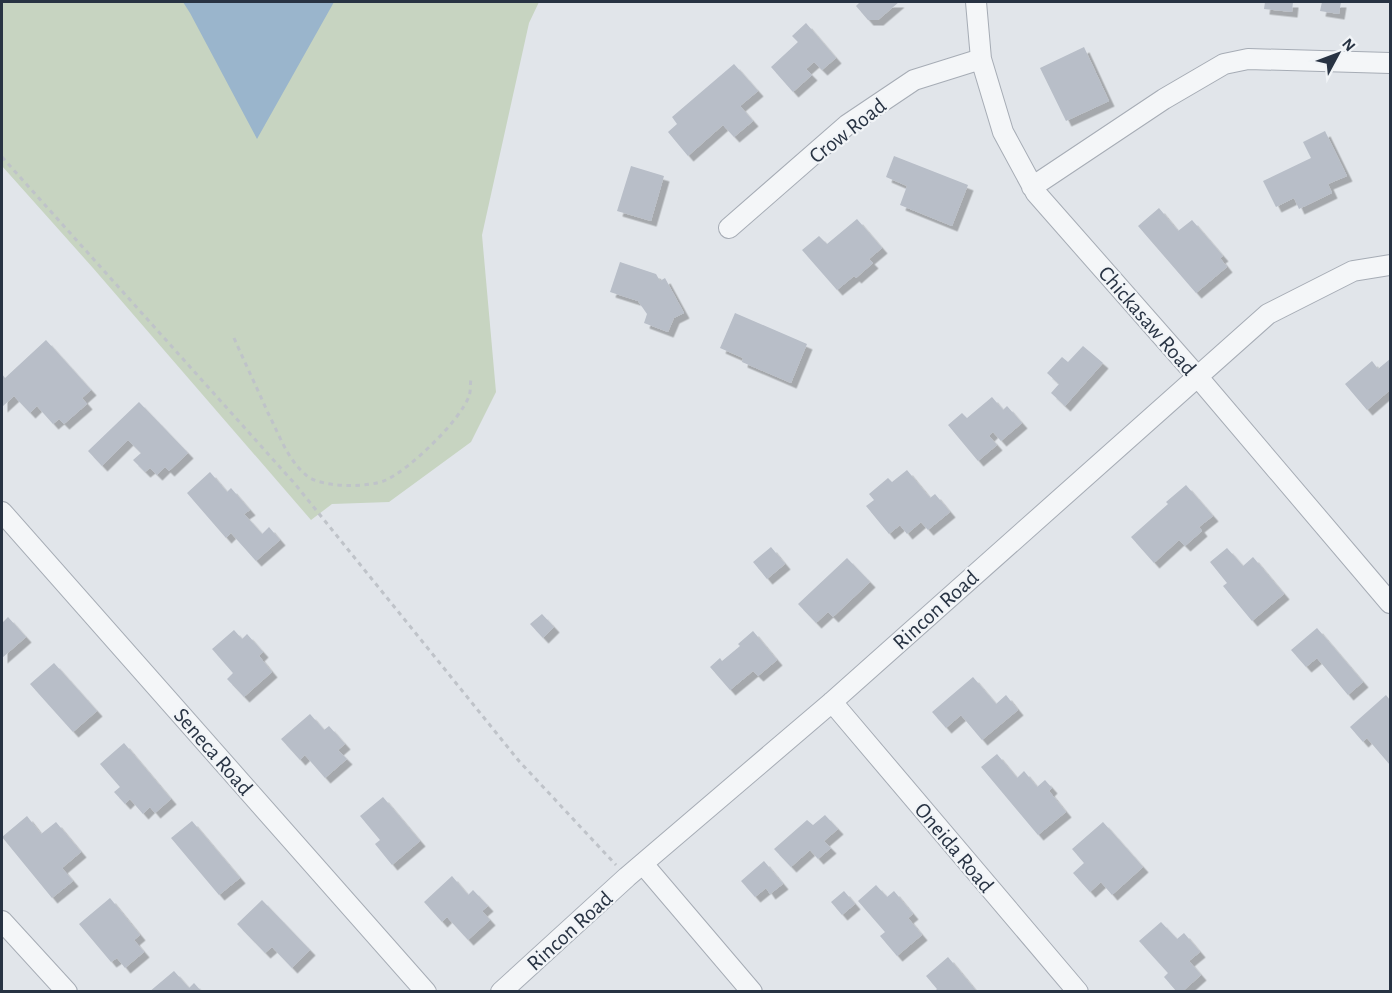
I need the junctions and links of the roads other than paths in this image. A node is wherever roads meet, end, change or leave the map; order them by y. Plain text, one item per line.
1 (976, 2) edge
2 (981, 59) junction
3 (1390, 63) edge
4 (1032, 187) junction
5 (729, 228) dead end
6 (1390, 265) edge
7 (1197, 376) junction
8 (2, 512) edge
9 (1390, 603) edge
10 (832, 702) junction
11 (643, 864) junction
12 (2, 921) edge
13 (67, 992) edge
14 (426, 992) edge
15 (501, 992) edge
16 (752, 992) edge
17 (1077, 992) edge

1 - 2 street, Chickasaw Road
2 - 4 street, Chickasaw Road
2 - 5 street, Crow Road
3 - 4 street
4 - 7 street, Chickasaw Road
6 - 7 street, Rincon Road
7 - 9 street, Chickasaw Road
7 - 10 street, Rincon Road
8 - 14 street, Seneca Road
10 - 11 street, Rincon Road
10 - 17 street, Oneida Road
11 - 15 street, Rincon Road
11 - 16 street
12 - 13 street

